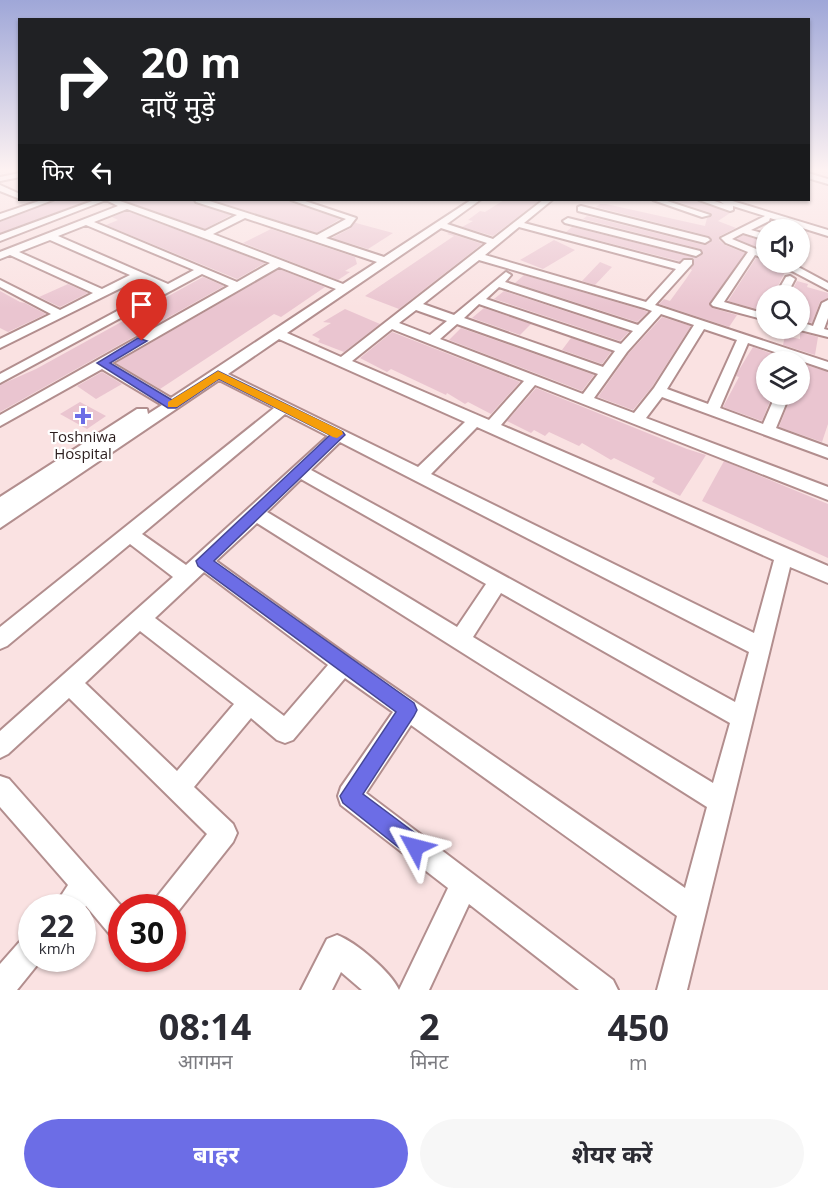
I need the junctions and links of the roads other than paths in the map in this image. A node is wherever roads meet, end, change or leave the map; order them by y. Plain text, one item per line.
1 (61, 215) edge
2 (103, 215) edge
3 (152, 215) edge
4 (245, 215) joint
5 (346, 215) edge
6 (443, 215) edge
7 (453, 215) edge
8 (528, 215) edge
9 (574, 215) edge
10 (610, 215) edge
11 (753, 215) edge
12 (771, 215) edge
13 (766, 219) edge
14 (568, 220) junction
15 (86, 222) junction
16 (439, 224) junction
17 (517, 224) junction
18 (756, 224) edge
19 (742, 230) junction
20 (828, 233) edge
21 (205, 234) junction
22 (553, 234) junction
23 (756, 234) edge
24 (810, 234) edge
25 (50, 236) junction
26 (0, 238) edge
27 (317, 239) junction
28 (828, 240) edge
29 (494, 242) junction
30 (11, 252) junction
31 (756, 252) edge
32 (696, 253) junction
33 (750, 255) dead end
34 (0, 256) edge
35 (477, 256) junction
36 (380, 260) junction
37 (278, 263) junction
38 (515, 267) junction
39 (683, 268) junction
40 (202, 270) junction
41 (801, 273) edge
42 (139, 275) junction
43 (790, 279) dead end
44 (497, 282) junction
45 (0, 283) edge
46 (786, 285) edge
47 (238, 286) junction
48 (340, 287) junction
49 (828, 287) edge
50 (168, 288) junction
51 (104, 294) junction
52 (478, 300) junction
53 (828, 303) edge
54 (414, 305) junction
55 (654, 308) junction
56 (60, 314) junction
57 (756, 314) edge
58 (456, 319) junction
59 (390, 324) junction
60 (701, 324) junction
61 (641, 330) junction
62 (0, 331) edge
63 (278, 333) junction
64 (823, 333) edge
65 (13, 338) junction
66 (744, 338) junction
67 (432, 340) junction
68 (0, 344) edge
69 (623, 349) junction
70 (777, 351) edge
71 (343, 362) junction
72 (810, 362) edge
73 (102, 363) junction
74 (828, 366) edge
75 (606, 372) junction
76 (218, 374) junction
77 (0, 379) edge
78 (533, 379) junction
79 (659, 391) junction
80 (586, 399) junction
81 (167, 402) junction
82 (778, 405) edge
83 (284, 407) junction
84 (712, 410) junction
85 (476, 420) junction
86 (637, 420) junction
87 (0, 421) edge
88 (492, 426) junction
89 (767, 431) junction
90 (339, 435) junction
91 (828, 453) edge
92 (300, 471) junction
93 (420, 476) junction
94 (828, 494) edge
95 (0, 505) edge
96 (255, 513) junction
97 (0, 521) edge
98 (130, 535) junction
99 (784, 556) junction
100 (203, 561) junction
101 (828, 575) edge
102 (187, 576) junction
103 (498, 582) junction
104 (140, 619) junction
105 (0, 639) edge
106 (460, 640) junction
107 (761, 647) junction
108 (343, 664) junction
109 (69, 683) junction
110 (250, 702) junction
111 (408, 710) junction
112 (742, 718) junction
113 (0, 746) edge
114 (0, 788) edge
115 (178, 788) junction
116 (721, 802) junction
117 (85, 885) junction
118 (464, 885) junction
119 (78, 894) edge
120 (177, 894) edge
121 (693, 910) junction
122 (108, 911) edge
123 (18, 966) edge
124 (0, 987) edge
125 (316, 990) edge
126 (384, 990) edge
127 (414, 990) edge
128 (603, 990) edge
129 (672, 990) edge

1 - 26 street
2 - 15 street
3 - 21 street
4 - 21 street
4 - 27 street
5 - 27 street
6 - 36 street
7 - 16 street
8 - 17 street
9 - 14 street
10 - 32 street
11 - 13 street
12 - 20 street
14 - 22 street
14 - 32 street
15 - 25 street
15 - 40 street
16 - 29 street
16 - 36 street
17 - 22 street
17 - 29 street
18 - 19 street
19 - 23 street
19 - 31 street
21 - 37 street
22 - 39 street
24 - 28 street
25 - 30 street
25 - 42 street
27 - 36 street
29 - 35 street
30 - 34 street
30 - 51 street
32 - 39 street
33 - 57 street
35 - 38 street
35 - 54 street
36 - 48 street
37 - 47 street
37 - 48 street
38 - 44 street
38 - 55 street
39 - 55 street
40 - 47 street
40 - 50 street
41 - 49 street
42 - 50 street
42 - 51 street
43 - 46 street
44 - 52 street
44 - 61 street
45 - 56 street
47 - 73 street
48 - 63 street
48 - 81 street
50 - 77 street
51 - 56 street
52 - 58 street
52 - 69 street
53 - 64 street
54 - 58 street
54 - 59 street
55 - 60 street
55 - 61 street
56 - 65 street
58 - 67 street
58 - 75 street
59 - 67 street
59 - 71 street
60 - 66 street
60 - 79 street
61 - 69 street
62 - 65 street
63 - 71 street
63 - 76 street
65 - 68 street
66 - 70 street
66 - 84 street
67 - 78 street
69 - 75 street
71 - 85 street
72 - 74 street
73 - 81 street
73 - 87 street
75 - 80 street
76 - 81 street
76 - 83 street
78 - 80 street
78 - 88 street
79 - 84 street
79 - 86 street
80 - 86 street
81 - 95 street
81 - 97 street
82 - 89 street
83 - 90 street
83 - 98 street
84 - 89 street
85 - 88 street
85 - 93 street
86 - 94 street
88 - 99 street
89 - 91 street
90 - 92 street
90 - 93 street
92 - 96 street
92 - 103 street
93 - 107 street
96 - 100 street
96 - 106 street
98 - 102 street
98 - 105 street
99 - 101 street
99 - 107 street
100 - 102 street
100 - 108 street
102 - 104 street
103 - 106 street
103 - 112 street
104 - 109 street
104 - 110 street
106 - 116 street
107 - 112 street
108 - 110 street
108 - 111 street
109 - 113 street
109 - 115 street
110 - 115 street
111 - 118 street
111 - 121 street
112 - 116 street
114 - 117 street
115 - 120 street
116 - 121 street
117 - 119 street
117 - 122 street
118 - 127 street
118 - 128 street
121 - 129 street
123 - 124 street
125 - 126 street

